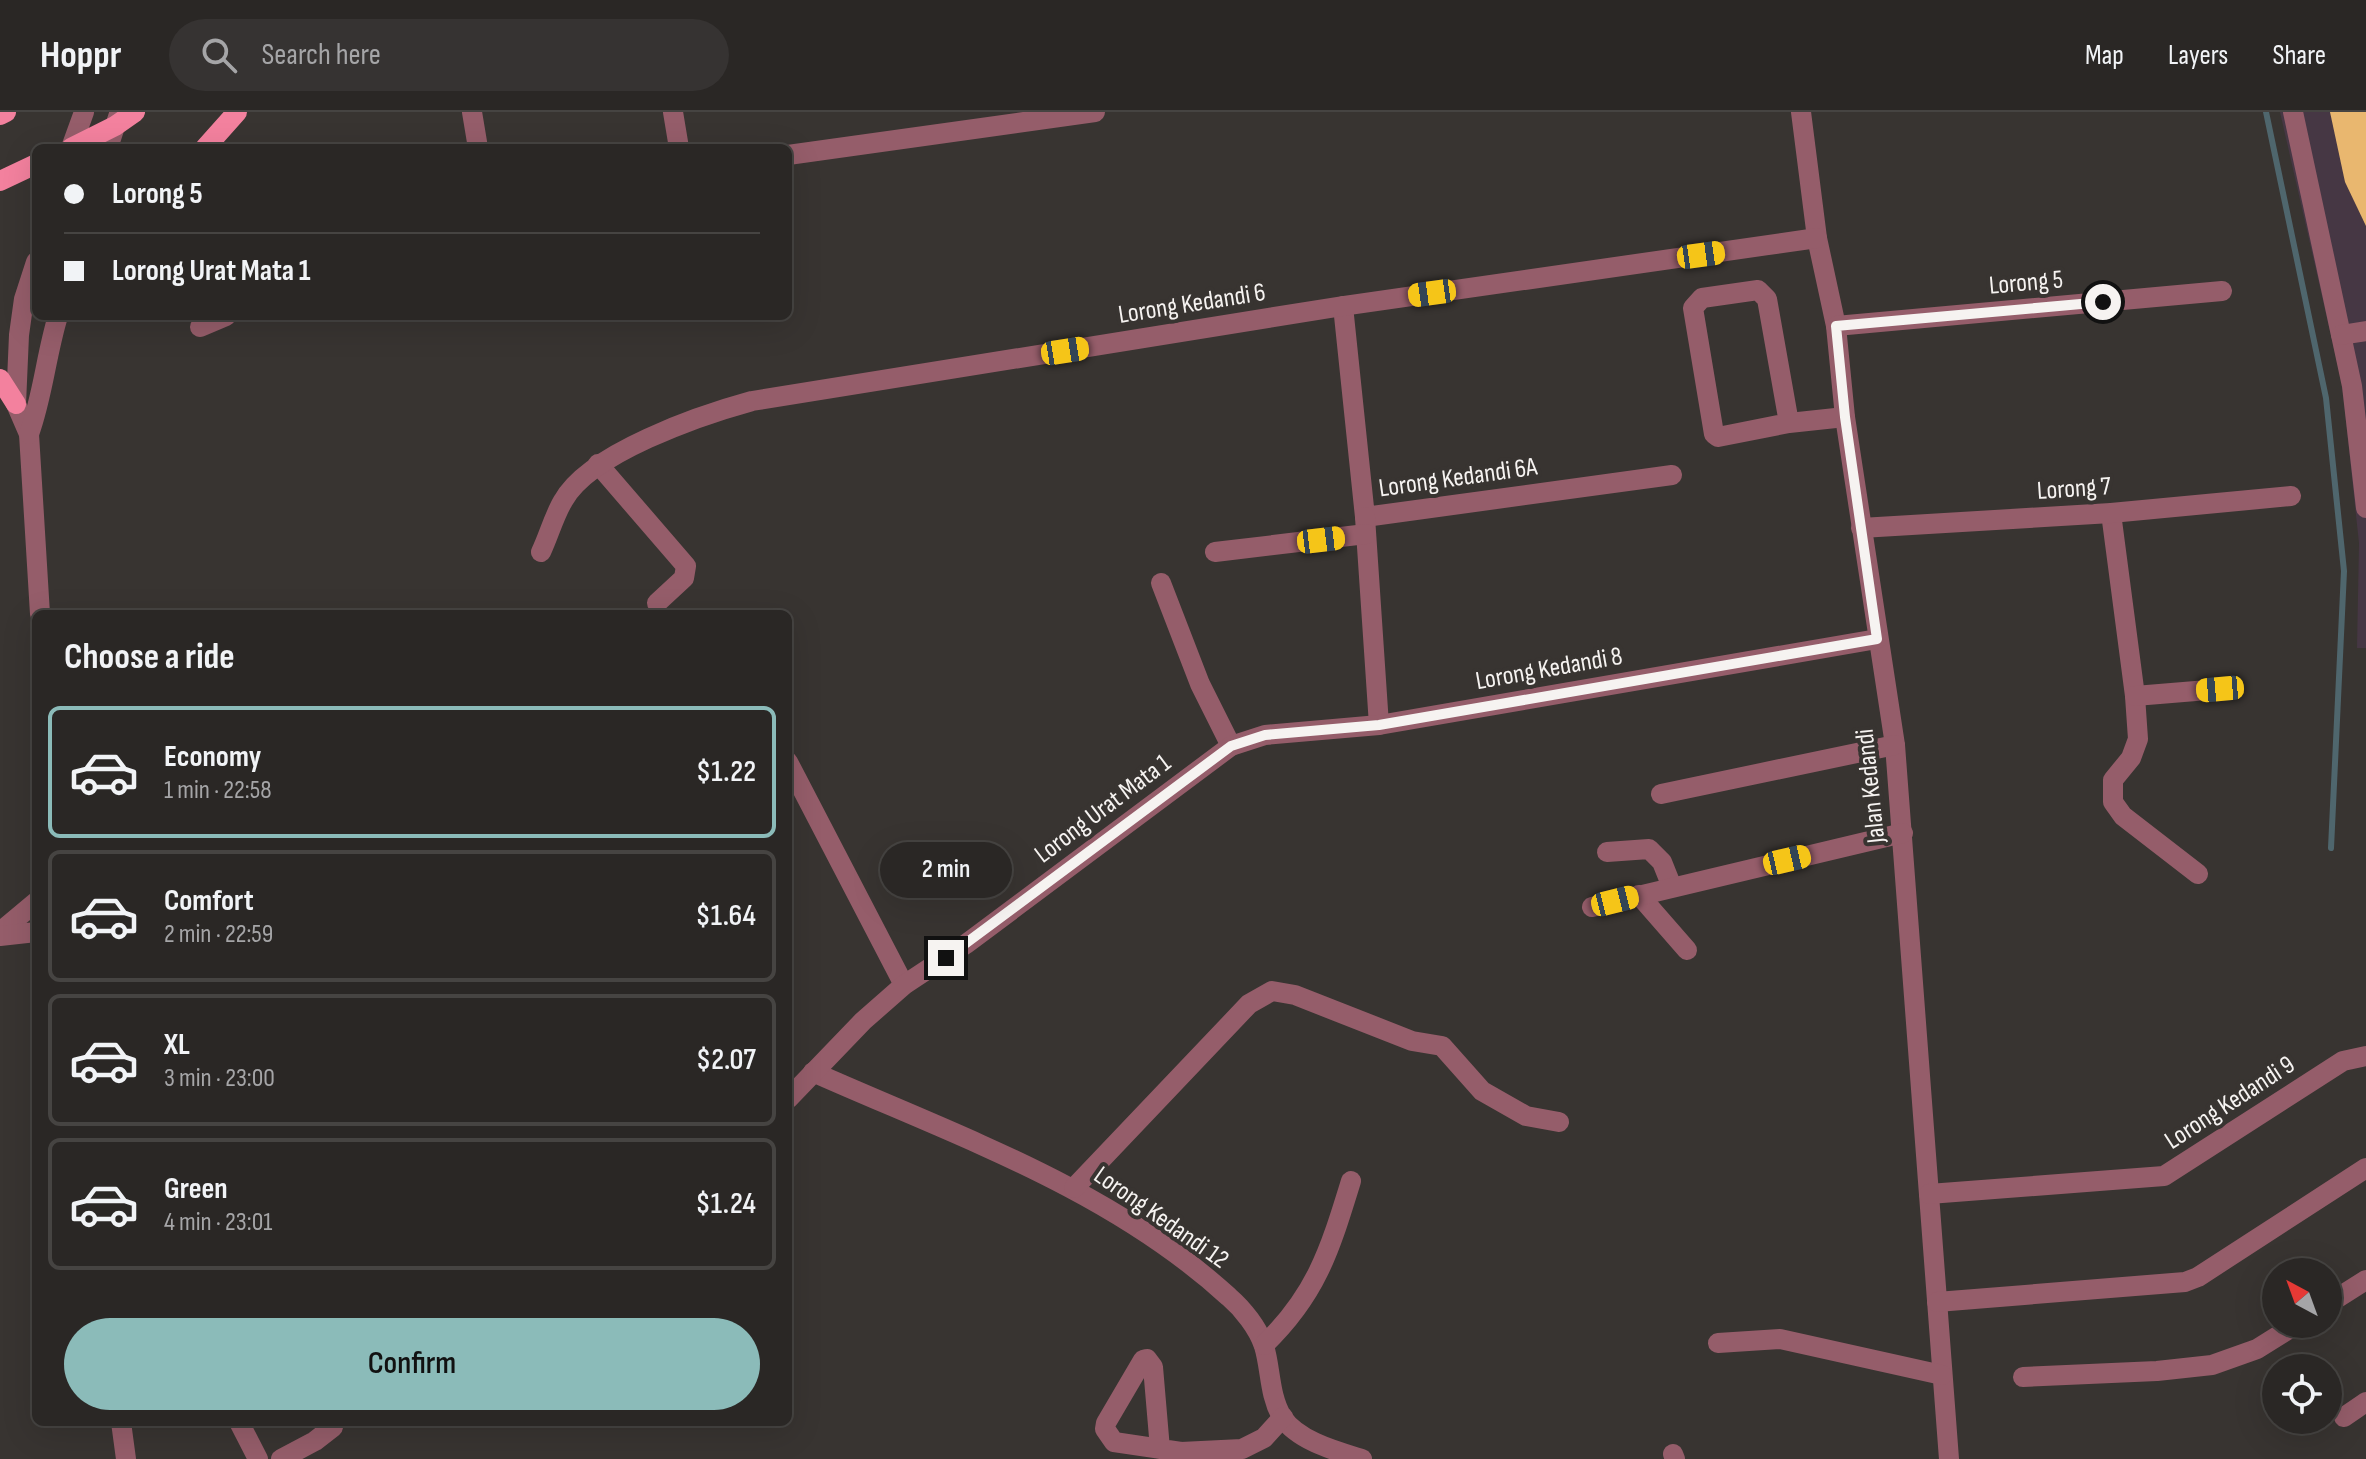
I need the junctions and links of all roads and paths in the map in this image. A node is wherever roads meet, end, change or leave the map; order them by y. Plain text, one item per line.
1 (6, 112) edge
2 (84, 112) edge
3 (135, 112) edge
4 (237, 112) edge
5 (472, 112) edge
6 (673, 112) edge
7 (1095, 112) edge
8 (1801, 112) edge
9 (2293, 112) edge
10 (0, 115) edge
11 (117, 119) edge
12 (72, 144) edge
13 (77, 144) edge
14 (109, 144) edge
15 (209, 144) edge
16 (477, 144) edge
17 (678, 144) edge
18 (792, 154) edge
19 (32, 166) edge
20 (0, 181) edge
21 (1817, 238) junction
22 (32, 274) edge
23 (2222, 291) dead end
24 (1343, 306) junction
25 (57, 320) edge
26 (217, 320) edge
27 (1836, 326) junction
28 (200, 327) dead end
29 (2366, 331) edge
30 (2341, 335) junction
31 (0, 379) edge
32 (16, 404) junction
33 (1845, 417) junction
34 (1789, 423) junction
35 (29, 434) junction
36 (598, 464) junction
37 (1672, 475) dead end
38 (2291, 496) dead end
39 (2366, 508) edge
40 (2111, 513) junction
41 (1366, 525) junction
42 (1861, 528) junction
43 (541, 552) dead end
44 (1215, 552) dead end
45 (1161, 583) dead end
46 (657, 603) dead end
47 (40, 610) edge
48 (1877, 639) junction
49 (2220, 689) dead end
50 (2135, 696) junction
51 (1379, 725) junction
52 (1895, 745) junction
53 (1231, 746) junction
54 (792, 770) edge
55 (1661, 794) dead end
56 (1903, 833) junction
57 (1607, 852) dead end
58 (2198, 874) dead end
59 (1672, 887) junction
60 (1639, 895) junction
61 (32, 906) edge
62 (1592, 907) dead end
63 (32, 932) edge
64 (0, 934) edge
65 (1687, 950) dead end
66 (904, 985) junction
67 (2365, 1056) edge
68 (813, 1072) junction
69 (792, 1095) edge
70 (1559, 1122) dead end
71 (2366, 1168) edge
72 (1351, 1181) dead end
73 (1074, 1188) junction
74 (1929, 1194) junction
75 (2366, 1280) edge
76 (2342, 1295) edge
77 (1937, 1302) junction
78 (2275, 1338) edge
79 (1718, 1343) dead end
80 (1264, 1345) junction
81 (1942, 1375) junction
82 (2023, 1377) dead end
83 (2366, 1402) edge
84 (1283, 1417) junction
85 (2344, 1417) dead end
86 (122, 1426) edge
87 (241, 1426) edge
88 (333, 1427) dead end
89 (1160, 1449) dead end
90 (126, 1459) edge
91 (258, 1459) edge
92 (281, 1459) edge
93 (1362, 1459) edge
94 (1949, 1459) edge

1 - 10 main road
2 - 12 street
3 - 11 main road
4 - 15 main road
5 - 16 street
6 - 17 street
7 - 18 street
8 - 21 street, Jalan Kedandi
9 - 30 street
11 - 13 main road
11 - 14 street
19 - 20 main road
21 - 24 street, Lorong Kedandi 6
21 - 27 street, Jalan Kedandi
22 - 32 street
23 - 27 street, Lorong 5
24 - 36 street, Lorong Kedandi 6
24 - 41 street, Lorong Kedandi 6A
25 - 35 street
26 - 28 street
27 - 33 street, Jalan Kedandi
29 - 30 street
30 - 39 street
31 - 32 main road
32 - 35 street
33 - 34 street
33 - 42 street, Jalan Kedandi
34 - 34 street
35 - 47 street
36 - 43 street, Lorong Kedandi 6
36 - 46 street
37 - 41 street, Lorong Kedandi 6A
38 - 40 street, Lorong 7
40 - 42 street, Lorong 7
40 - 50 street
41 - 44 street
41 - 51 street
42 - 48 street, Jalan Kedandi
45 - 53 street
48 - 51 street, Lorong Kedandi 8
48 - 52 street, Jalan Kedandi
49 - 50 street
50 - 58 street
51 - 53 street, Lorong Kedandi 8
52 - 55 street
52 - 56 street, Jalan Kedandi
53 - 66 street, Lorong Urat Mata 1
54 - 66 street
56 - 59 street
56 - 74 street, Jalan Kedandi
57 - 59 street
59 - 60 street
60 - 62 street
60 - 65 street
61 - 64 street
63 - 64 street
66 - 68 street, Lorong Urat Mata 1
67 - 74 street, Lorong Kedandi 9
68 - 69 street, Lorong Urat Mata 1
68 - 73 street, Lorong Kedandi 12
70 - 73 street
71 - 77 street
72 - 80 street
73 - 80 street, Lorong Kedandi 12
74 - 77 street, Jalan Kedandi
75 - 76 street
77 - 81 street, Jalan Kedandi
78 - 82 street
79 - 81 street
80 - 84 street, Lorong Kedandi 12
81 - 94 street, Jalan Kedandi
83 - 85 street
84 - 89 street
84 - 93 street
86 - 90 street
87 - 91 street
88 - 92 street

